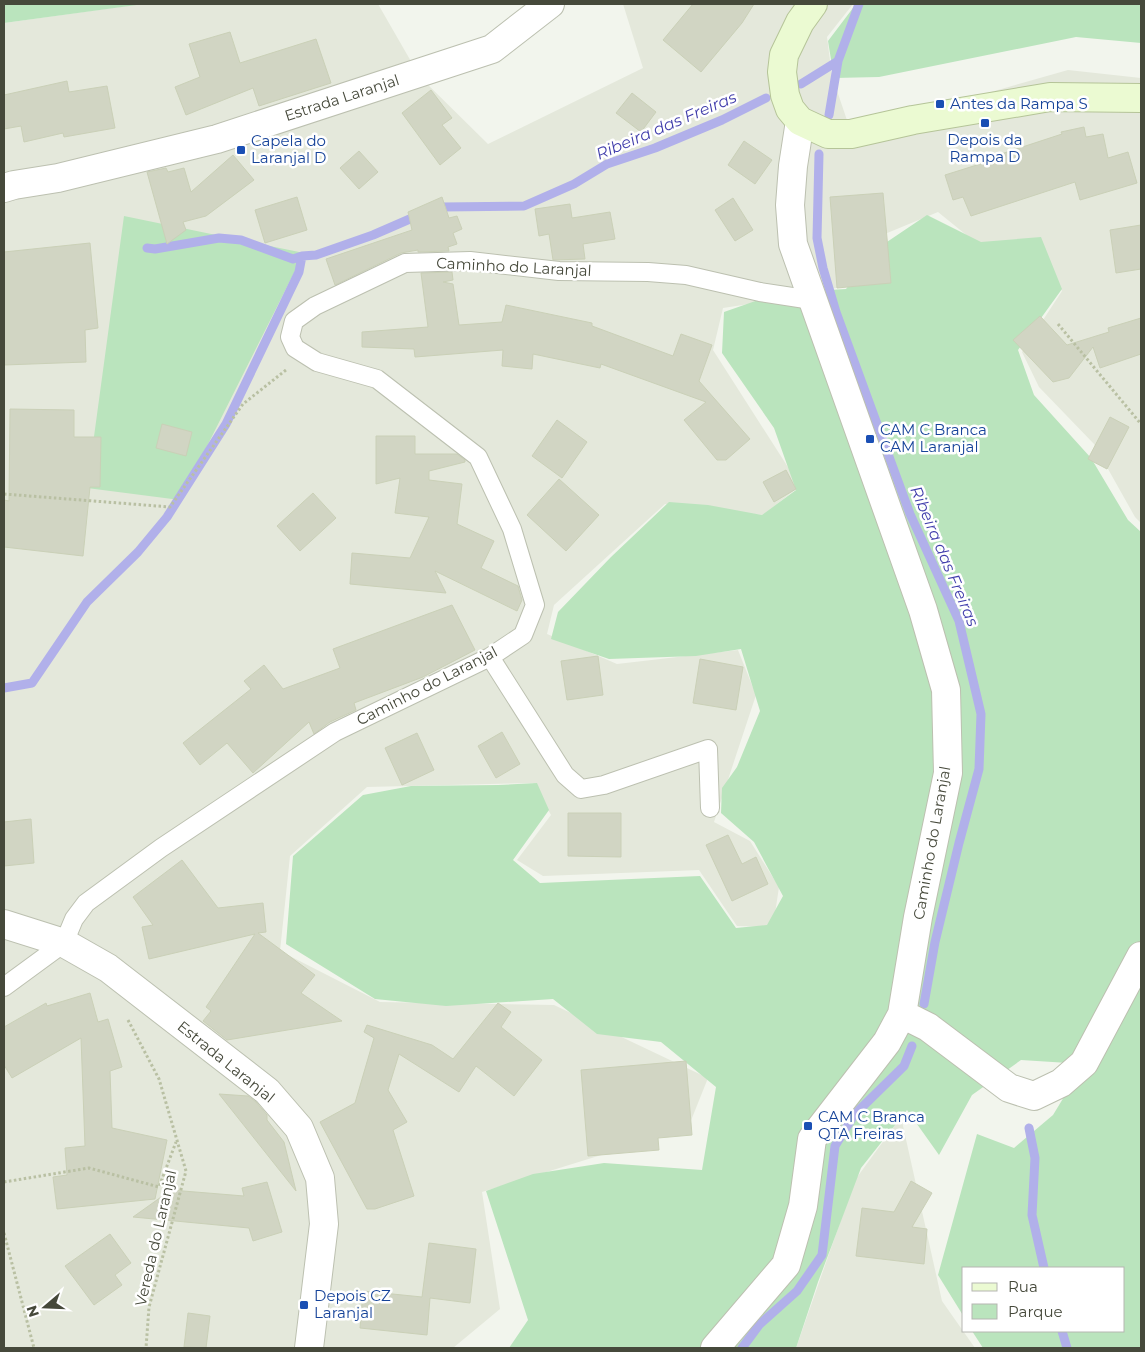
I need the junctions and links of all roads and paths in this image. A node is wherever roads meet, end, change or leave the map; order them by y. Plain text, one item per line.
1 (550, 4) edge
2 (813, 4) edge
3 (1141, 98) edge
4 (800, 121) junction
5 (4, 188) edge
6 (812, 300) junction
7 (1058, 324) dead end
8 (311, 358) junction
9 (1141, 424) edge
10 (4, 494) edge
11 (490, 657) junction
12 (710, 808) dead end
13 (4, 924) edge
14 (64, 943) junction
15 (1141, 956) edge
16 (4, 987) edge
17 (902, 1014) junction
18 (126, 1018) dead end
19 (177, 1141) junction
20 (4, 1182) edge
21 (4, 1233) edge
22 (34, 1348) edge
23 (146, 1348) edge
24 (309, 1348) edge
25 (715, 1348) edge

1 - 5 street, Estrada Laranjal
2 - 4 main road
3 - 4 main road
4 - 6 street, Caminho do Laranjal
6 - 8 lane, Caminho do Laranjal
6 - 17 street, Caminho do Laranjal
7 - 9 path
8 - 10 path
8 - 11 lane, Caminho do Laranjal
11 - 12 lane
11 - 14 lane, Caminho do Laranjal
13 - 14 street, Estrada Laranjal
14 - 16 lane
14 - 24 street, Estrada Laranjal
15 - 17 street
17 - 25 street, Caminho do Laranjal
18 - 19 path, Vereda do Laranjal
19 - 20 path
19 - 23 path, Vereda do Laranjal
21 - 22 path

